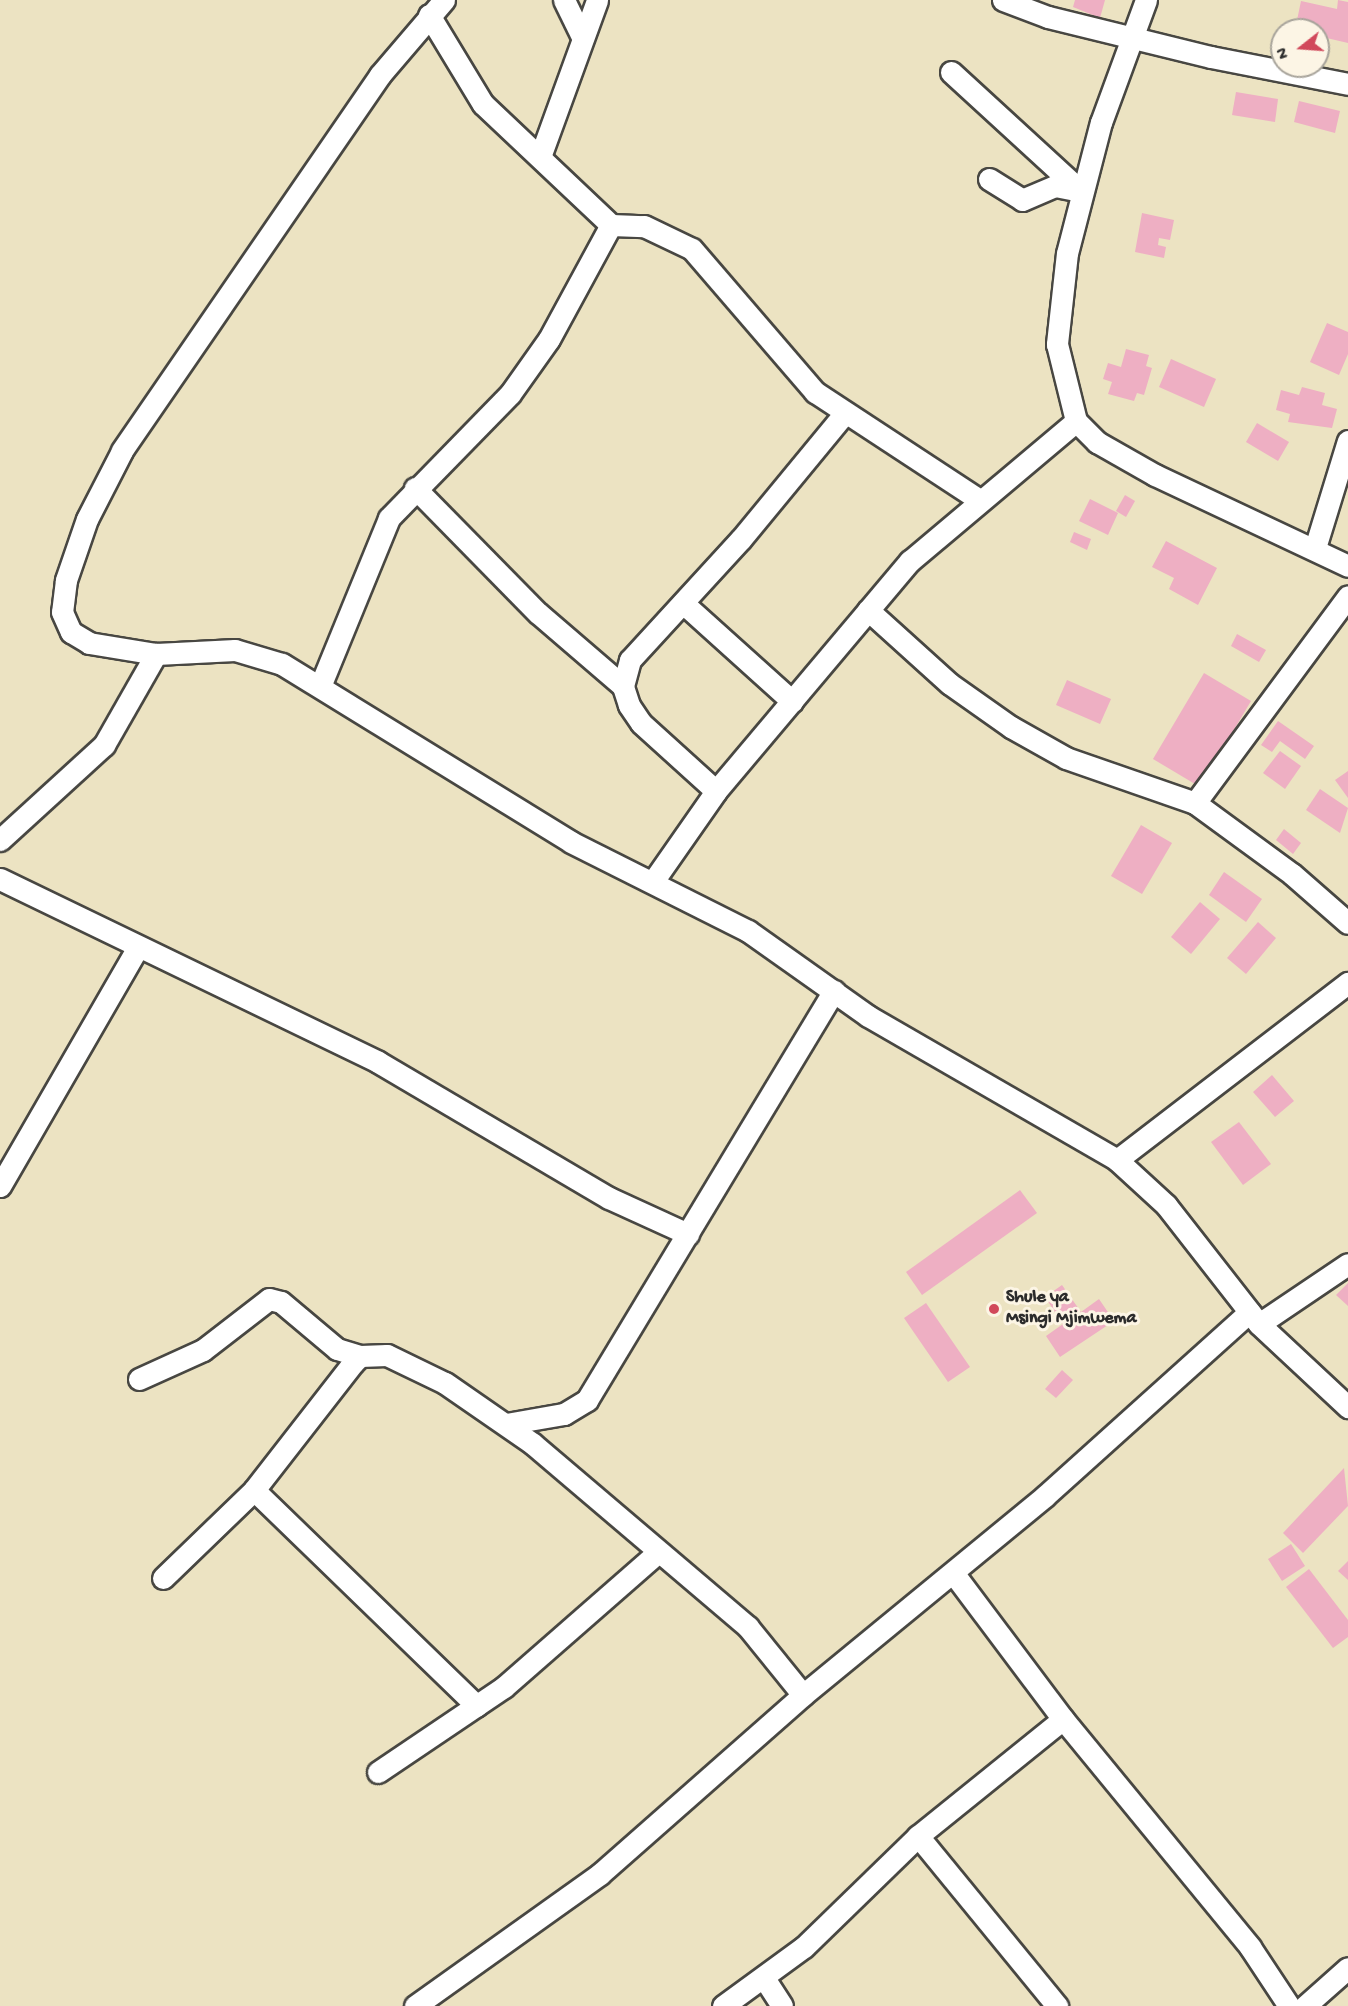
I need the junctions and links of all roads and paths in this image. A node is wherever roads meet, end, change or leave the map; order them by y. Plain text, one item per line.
1 (444, 0) edge
2 (564, 0) edge
3 (597, 0) edge
4 (1003, 0) edge
5 (1146, 0) edge
6 (429, 15) junction
7 (581, 35) junction
8 (1133, 38) junction
9 (951, 72) dead end
10 (1348, 84) edge
11 (540, 157) junction
12 (989, 179) dead end
13 (1081, 191) junction
14 (611, 225) junction
15 (844, 414) junction
16 (1076, 421) junction
17 (1348, 441) edge
18 (415, 488) junction
19 (978, 499) junction
20 (1316, 548) junction
21 (1348, 566) edge
22 (1348, 596) edge
23 (683, 603) junction
24 (868, 610) junction
25 (156, 654) junction
26 (321, 684) junction
27 (623, 686) junction
28 (792, 700) junction
29 (716, 791) junction
30 (1195, 803) junction
31 (0, 840) edge
32 (0, 879) edge
33 (654, 880) junction
34 (1348, 923) edge
35 (137, 949) junction
36 (1348, 982) edge
37 (834, 991) junction
38 (1117, 1160) junction
39 (0, 1186) edge
40 (688, 1234) junction
41 (1348, 1264) edge
42 (1254, 1318) junction
43 (360, 1356) junction
44 (139, 1379) dead end
45 (1348, 1407) edge
46 (506, 1424) junction
47 (254, 1490) junction
48 (657, 1553) junction
49 (954, 1574) junction
50 (163, 1578) dead end
51 (803, 1695) junction
52 (477, 1706) junction
53 (1063, 1719) junction
54 (378, 1772) dead end
55 (918, 1836) junction
56 (1348, 1968) edge
57 (764, 1978) junction
58 (415, 2006) edge
59 (723, 2006) edge
60 (782, 2006) edge
61 (1056, 2006) edge
62 (1289, 2006) edge
63 (1305, 2006) edge

1 - 6 street
2 - 7 street
3 - 7 street
4 - 8 street
5 - 8 street
6 - 11 street
6 - 25 street
7 - 11 street
8 - 10 street
8 - 13 street
9 - 13 street
11 - 14 street
12 - 13 street
13 - 16 street
14 - 15 street
14 - 18 street
15 - 19 street
15 - 23 street
16 - 19 street
16 - 20 street
17 - 20 street
18 - 26 street
18 - 27 street
19 - 24 street
20 - 21 street
22 - 30 street
23 - 27 street
23 - 28 street
24 - 28 street
24 - 30 street
25 - 26 street
25 - 31 street
26 - 33 street
27 - 29 street
28 - 29 street
29 - 33 street
30 - 34 street
32 - 35 street
33 - 37 street
35 - 39 street
35 - 40 street
36 - 38 street
37 - 38 street
37 - 40 street
38 - 42 street
40 - 46 street
41 - 42 street
42 - 45 street
42 - 49 street
43 - 44 street
43 - 46 street
43 - 47 street
46 - 48 street
47 - 50 street
47 - 52 street
48 - 51 street
48 - 52 street
49 - 51 street
49 - 53 street
51 - 58 street
52 - 54 street
53 - 55 street
53 - 62 street
55 - 57 street
55 - 61 street
56 - 63 street
57 - 59 street
57 - 60 street

